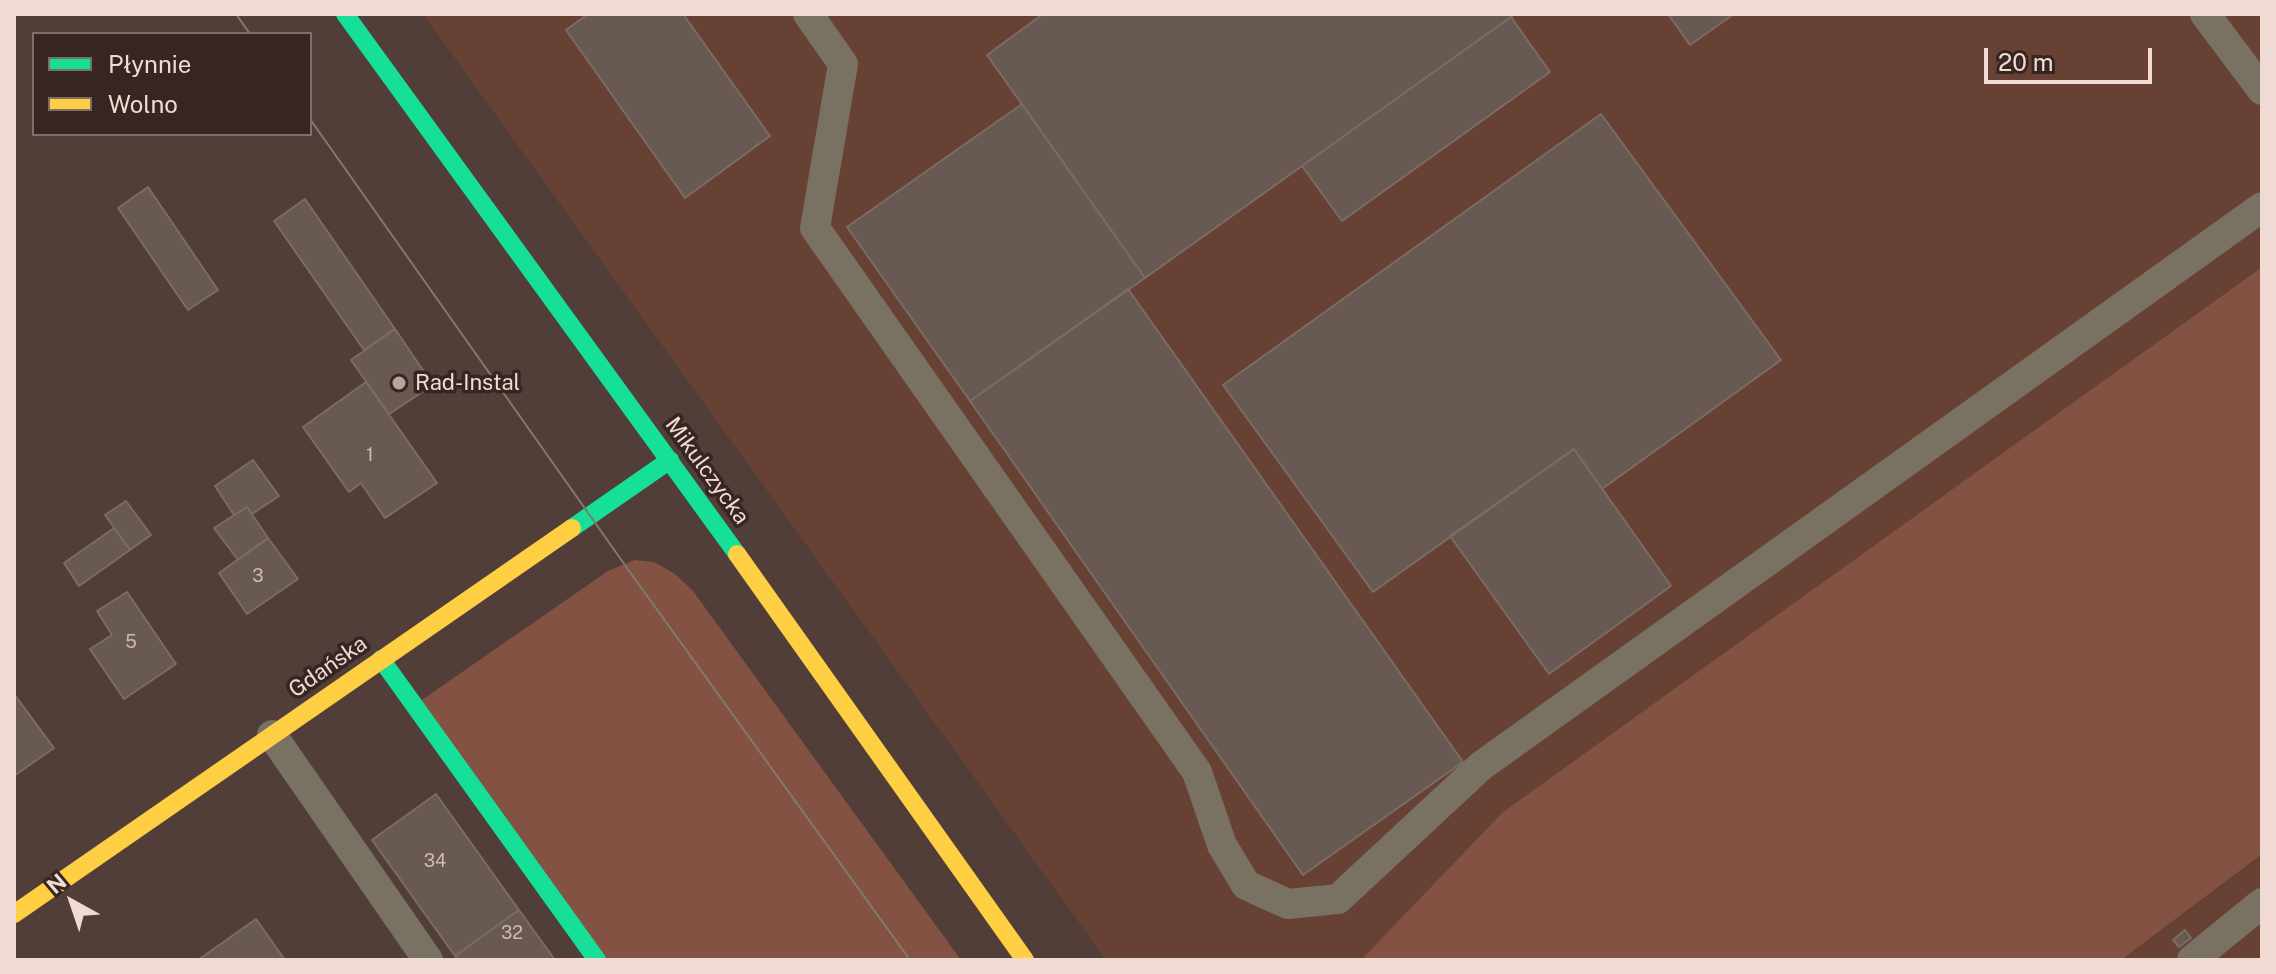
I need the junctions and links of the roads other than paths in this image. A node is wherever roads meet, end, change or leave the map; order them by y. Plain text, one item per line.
1 (345, 14) edge
2 (808, 14) edge
3 (2205, 14) edge
4 (2262, 90) edge
5 (2262, 207) edge
6 (670, 460) junction
7 (381, 659) junction
8 (272, 735) junction
9 (2262, 903) edge
10 (14, 914) edge
11 (428, 960) edge
12 (597, 960) edge
13 (1025, 960) edge
14 (2192, 960) edge

1 - 6 street, Mikulczycka
2 - 5 lane
3 - 4 lane
6 - 7 street, Gdańska
6 - 13 street, Mikulczycka
7 - 8 street, Gdańska
7 - 12 street
8 - 10 street, Gdańska
8 - 11 lane
9 - 14 lane

